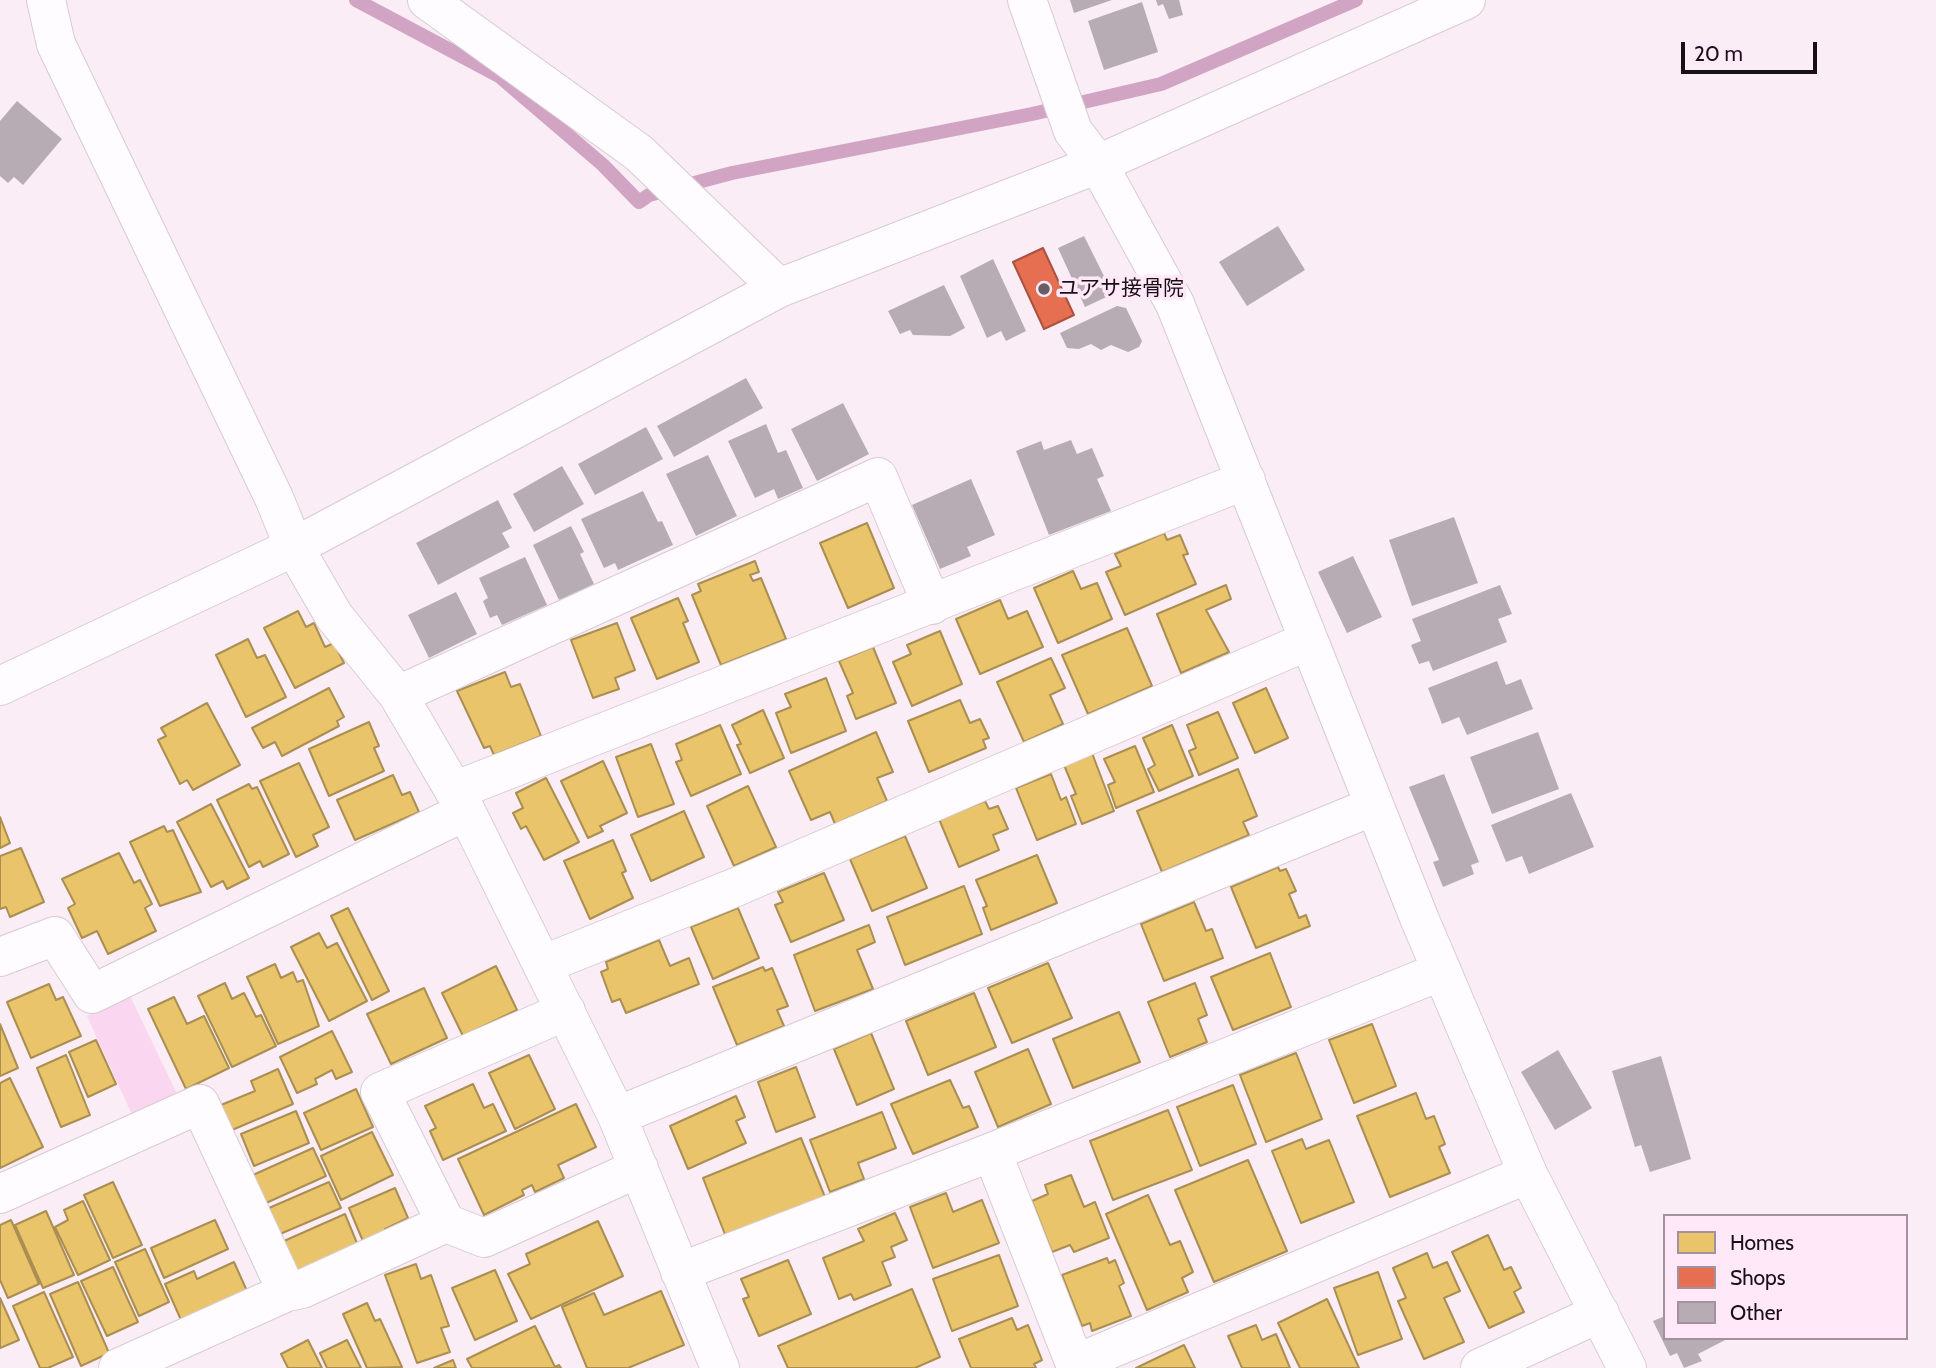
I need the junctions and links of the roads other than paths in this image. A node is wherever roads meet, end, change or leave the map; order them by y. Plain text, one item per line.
1 (46, 0) edge
2 (427, 0) edge
3 (1027, 0) edge
4 (1465, 0) edge
5 (1098, 164) junction
6 (779, 288) junction
7 (1246, 480) junction
8 (294, 547) junction
9 (932, 606) junction
10 (1308, 641) junction
11 (0, 686) edge
12 (398, 695) junction
13 (460, 801) junction
14 (1374, 806) junction
15 (0, 957) edge
16 (542, 965) junction
17 (1442, 971) junction
18 (566, 1011) junction
19 (617, 1116) junction
20 (992, 1152) junction
21 (639, 1168) junction
22 (1528, 1174) junction
23 (0, 1194) edge
24 (446, 1223) junction
25 (680, 1272) junction
26 (287, 1292) junction
27 (1600, 1313) junction
28 (118, 1368) edge
29 (720, 1368) edge
30 (1480, 1368) edge
31 (1627, 1368) edge

1 - 8 street
2 - 6 street
3 - 5 street
4 - 5 street
5 - 6 street
5 - 7 street
6 - 8 street
7 - 9 street
7 - 10 street
8 - 11 street
8 - 12 street
9 - 12 street
9 - 13 street
10 - 14 street
10 - 16 street
12 - 13 street
13 - 15 street
13 - 16 street
14 - 17 street
14 - 19 street
16 - 18 street
17 - 20 street
17 - 22 street
18 - 19 street
18 - 24 street
19 - 21 street
20 - 22 street
20 - 25 street
21 - 24 street
21 - 25 street
22 - 27 street
23 - 26 street
24 - 26 street
25 - 29 street
26 - 28 street
27 - 30 street
27 - 31 street

